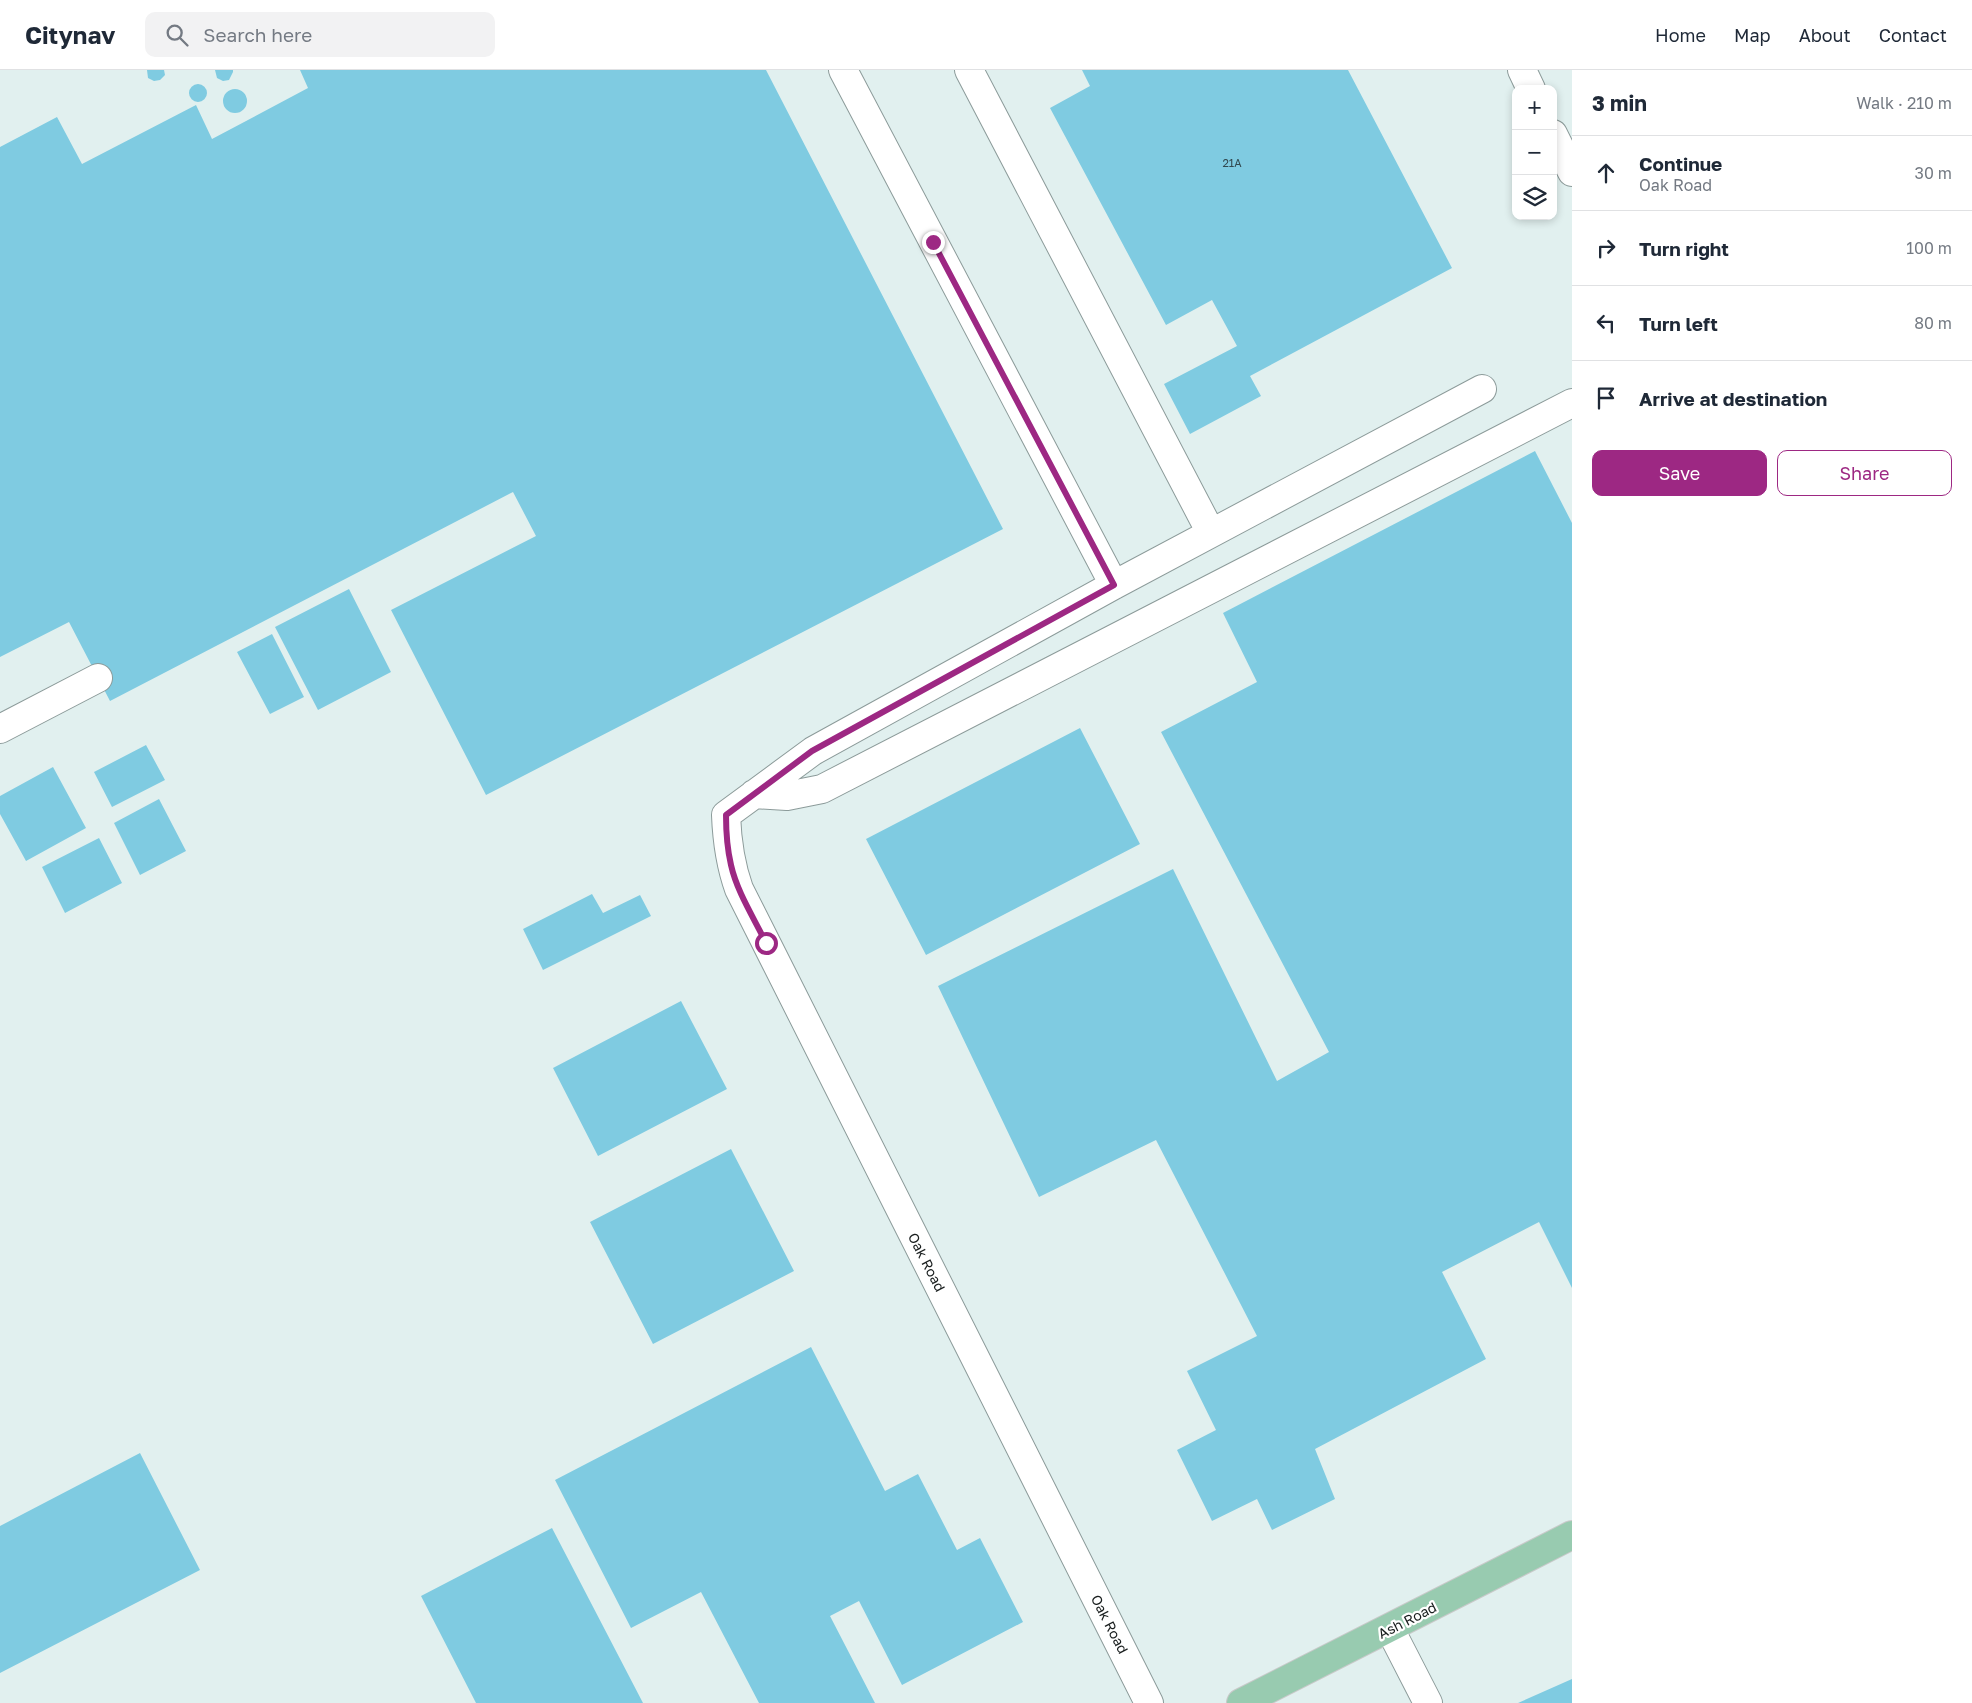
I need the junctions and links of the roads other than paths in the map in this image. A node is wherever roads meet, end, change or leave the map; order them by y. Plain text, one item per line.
1 (843, 70) edge
2 (969, 70) edge
3 (1522, 70) edge
4 (1529, 85) edge
5 (1557, 142) edge
6 (1572, 172) edge
7 (1482, 389) dead end
8 (1572, 403) edge
9 (1210, 533) junction
10 (1114, 585) junction
11 (98, 678) dead end
12 (0, 729) edge
13 (754, 794) junction
14 (1572, 1535) edge
15 (1390, 1629) junction
16 (1149, 1703) edge
17 (1241, 1703) edge
18 (1428, 1703) edge

1 - 10 street
2 - 9 street
3 - 4 street
5 - 6 street
7 - 9 street
8 - 13 street
9 - 10 street
10 - 13 street
11 - 12 street
13 - 16 street, Oak Road
14 - 15 main road, Ash Road
15 - 17 main road, Ash Road
15 - 18 street

